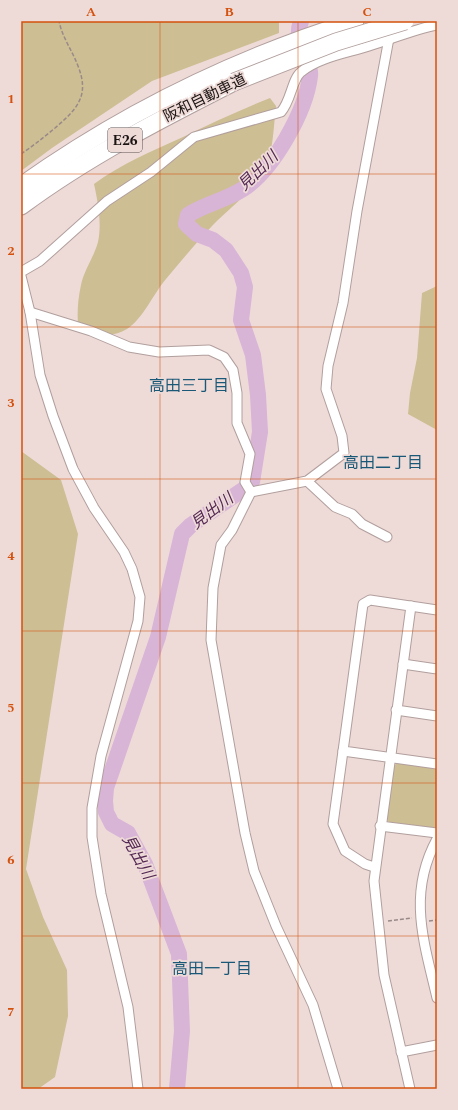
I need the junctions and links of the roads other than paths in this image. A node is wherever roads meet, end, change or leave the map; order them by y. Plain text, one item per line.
1 (355, 21) edge
2 (392, 21) edge
3 (405, 21) edge
4 (437, 25) edge
5 (390, 39) junction
6 (231, 75) junction
7 (21, 186) edge
8 (21, 206) edge
9 (21, 272) edge
10 (21, 276) edge
11 (30, 312) junction
12 (307, 480) junction
13 (251, 492) junction
14 (386, 537) dead end
15 (411, 606) junction
16 (437, 610) edge
17 (403, 664) junction
18 (437, 669) edge
19 (396, 710) junction
20 (437, 716) edge
21 (343, 751) junction
22 (390, 758) junction
23 (437, 764) edge
24 (380, 826) junction
25 (437, 833) edge
26 (437, 839) edge
27 (374, 867) junction
28 (437, 998) edge
29 (437, 1045) edge
30 (401, 1052) junction
31 (138, 1089) edge
32 (338, 1089) edge
33 (410, 1089) edge

1 - 6 highway, 阪和自動車道 / E26
2 - 5 street
3 - 6 highway, 阪和自動車道 / E26, bridge
4 - 5 street
5 - 9 street
5 - 12 street
6 - 7 highway, 阪和自動車道 / E26
6 - 8 highway, 阪和自動車道 / E26
10 - 11 street
11 - 13 street
11 - 31 street
12 - 13 street
12 - 14 street
13 - 32 street
15 - 16 street
15 - 17 street
15 - 21 street
17 - 18 street
17 - 19 street
19 - 20 street
19 - 22 street
21 - 22 street
21 - 27 street
22 - 23 street
22 - 24 street
24 - 25 street
24 - 27 street
26 - 28 street
27 - 30 street
29 - 30 street
30 - 33 street

